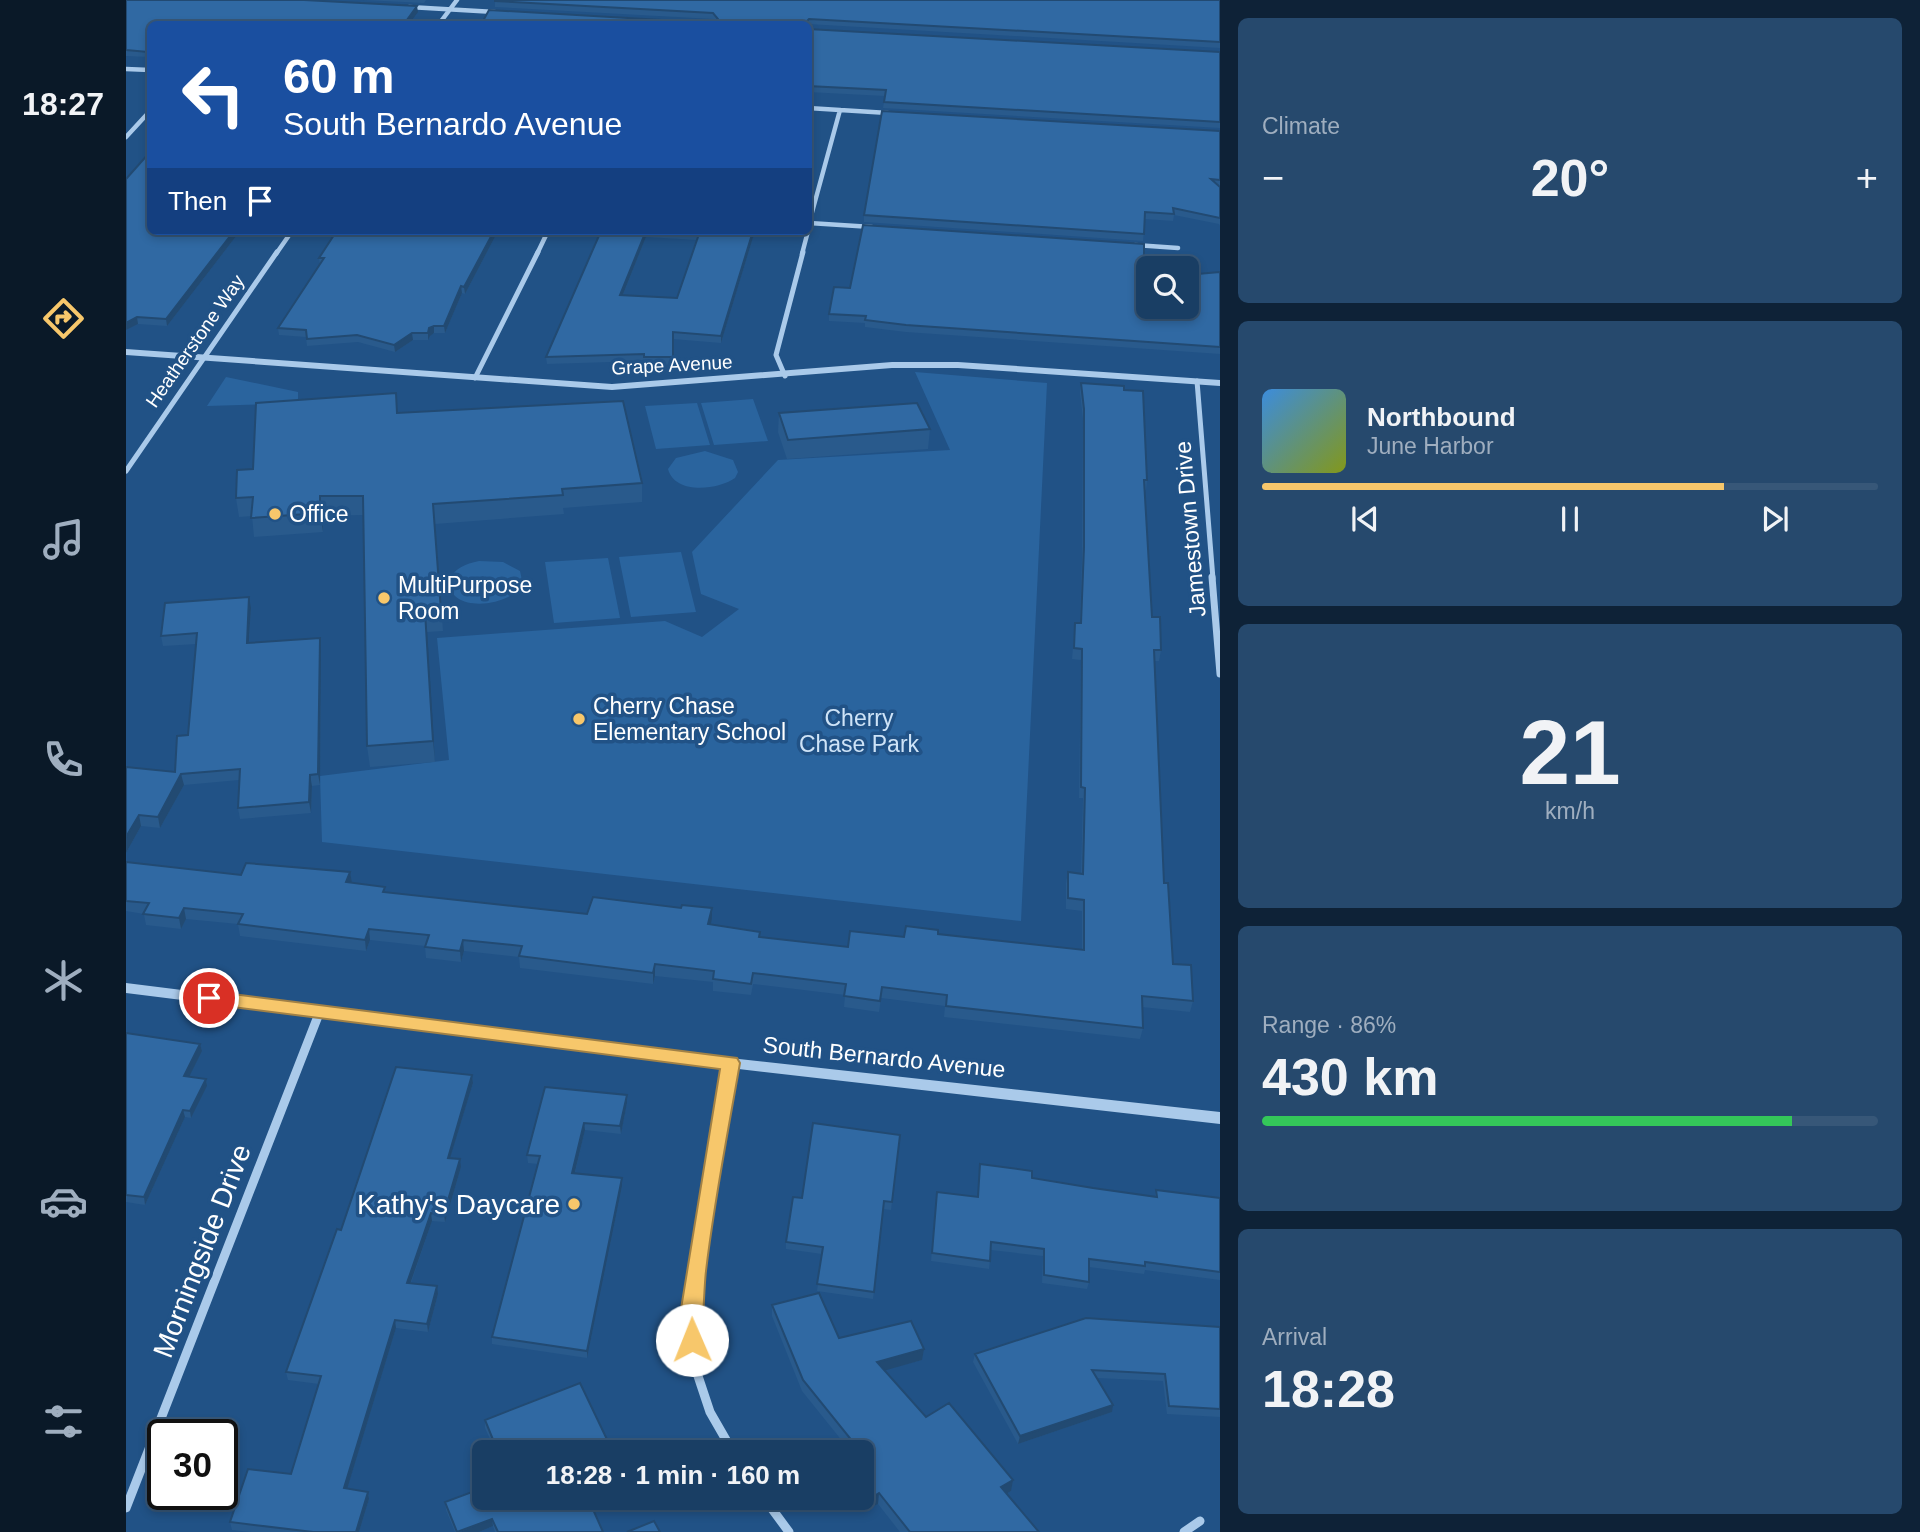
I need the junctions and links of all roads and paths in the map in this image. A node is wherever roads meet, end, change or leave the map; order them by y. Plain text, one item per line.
1 (457, 0) edge
2 (400, 6) edge
3 (449, 9) junction
4 (498, 12) edge
5 (441, 21) edge
6 (126, 69) edge
7 (147, 70) edge
8 (812, 108) edge
9 (840, 110) junction
10 (894, 113) edge
11 (147, 114) edge
12 (126, 137) edge
13 (812, 212) edge
14 (812, 227) edge
15 (875, 228) edge
16 (289, 235) edge
17 (546, 235) edge
18 (806, 235) edge
19 (1123, 244) edge
20 (1178, 248) dead end
21 (126, 352) edge
22 (202, 358) junction
23 (785, 376) junction
24 (475, 378) junction
25 (1196, 381) junction
26 (1220, 383) edge
27 (126, 471) edge
28 (1220, 674) edge
29 (126, 988) edge
30 (320, 1011) junction
31 (730, 1063) junction
32 (1220, 1118) edge
33 (726, 1440) edge
34 (126, 1508) edge
35 (773, 1510) edge
36 (1200, 1521) dead end
37 (789, 1532) edge
38 (1184, 1532) edge

1 - 3 street
2 - 3 street
3 - 4 street
3 - 5 street
6 - 7 street
8 - 9 street
9 - 10 street
9 - 13 street
11 - 12 street
14 - 15 street
16 - 22 street, Heatherstone Way
17 - 24 street
18 - 23 street
19 - 20 street
21 - 22 street, Grape Avenue
22 - 24 street, Grape Avenue
22 - 27 street, Heatherstone Way
23 - 24 street, Grape Avenue
23 - 25 street, Grape Avenue
25 - 26 street, Grape Avenue
25 - 28 street, Jamestown Drive
29 - 30 street, South Bernardo Avenue
30 - 31 street, South Bernardo Avenue
30 - 34 street, Morningside Drive
31 - 32 street, South Bernardo Avenue
31 - 33 street
35 - 37 street
36 - 38 street

